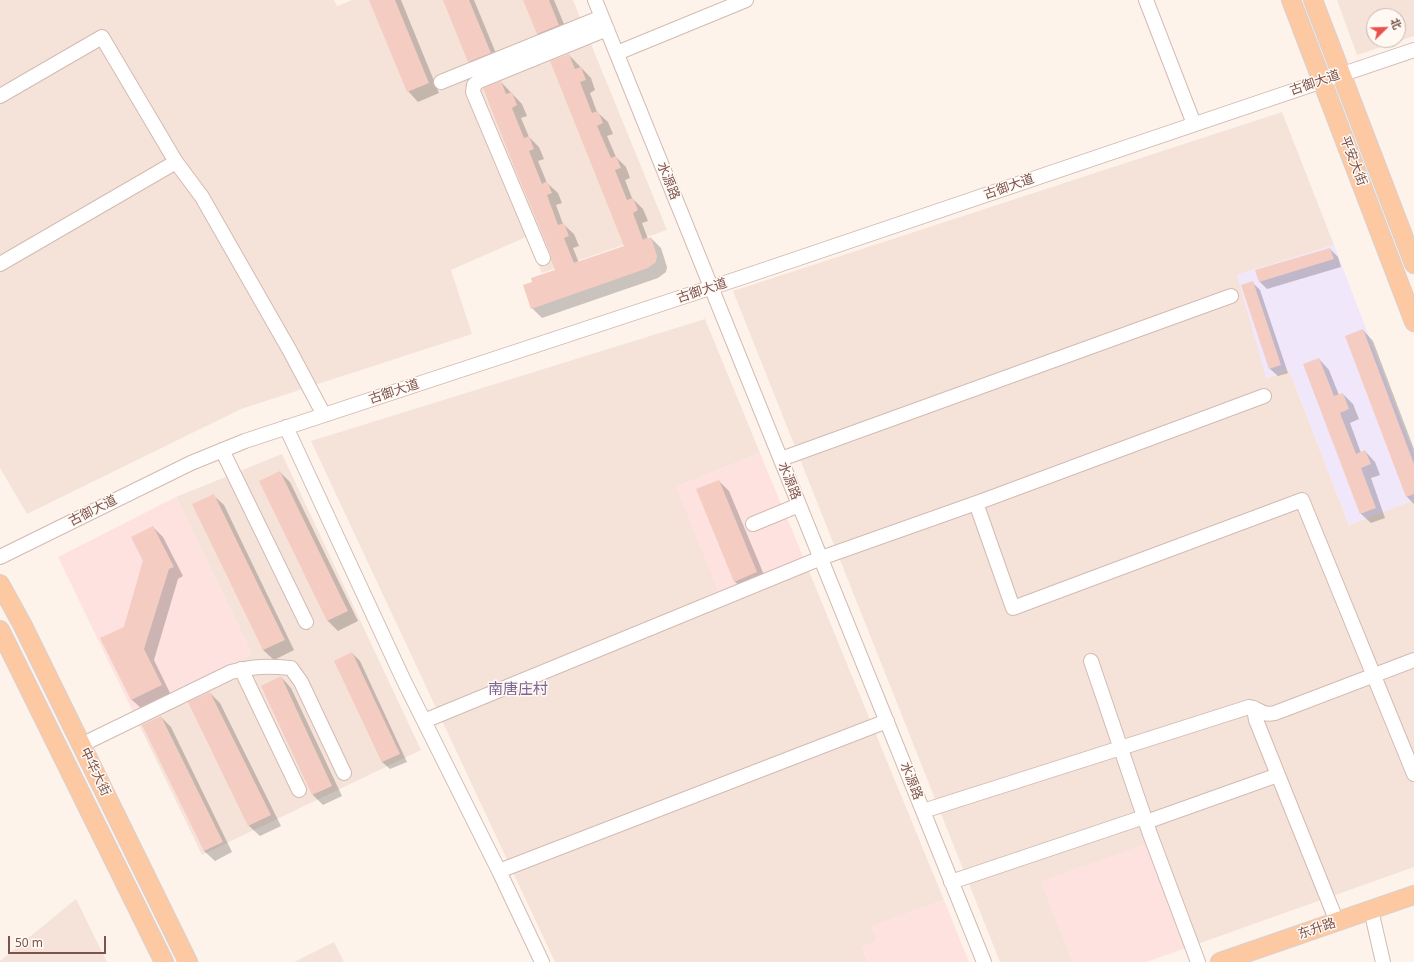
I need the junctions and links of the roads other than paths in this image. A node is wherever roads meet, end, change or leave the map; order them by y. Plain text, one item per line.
1 (595, 0) edge
2 (746, 0) edge
3 (1146, 0) edge
4 (1291, 0) edge
5 (1313, 0) edge
6 (605, 23) junction
7 (1414, 50) edge
8 (617, 53) junction
9 (1341, 74) junction
10 (1322, 81) junction
11 (441, 82) dead end
12 (0, 96) edge
13 (1194, 124) junction
14 (176, 162) junction
15 (543, 258) dead end
16 (0, 264) edge
17 (1414, 264) edge
18 (712, 288) junction
19 (1231, 296) dead end
20 (1414, 322) edge
21 (1264, 396) dead end
22 (324, 415) junction
23 (286, 427) junction
24 (222, 450) junction
25 (781, 459) junction
26 (976, 503) junction
27 (799, 505) junction
28 (753, 524) dead end
29 (0, 557) edge
30 (821, 558) junction
31 (0, 584) edge
32 (306, 622) dead end
33 (0, 630) edge
34 (1414, 660) edge
35 (1091, 661) dead end
36 (241, 669) junction
37 (1374, 676) junction
38 (1254, 708) junction
39 (424, 721) junction
40 (886, 721) junction
41 (81, 745) junction
42 (1121, 748) junction
43 (344, 773) dead end
44 (1278, 774) junction
45 (1414, 774) edge
46 (299, 790) dead end
47 (923, 811) junction
48 (1145, 820) junction
49 (499, 871) junction
50 (951, 882) junction
51 (1414, 895) edge
52 (1371, 910) junction
53 (1337, 922) junction
54 (164, 962) edge
55 (188, 962) edge
56 (542, 962) edge
57 (984, 962) edge
58 (1198, 962) edge
59 (1220, 962) edge
60 (1383, 962) edge

1 - 6 street, 水源路
2 - 8 street
3 - 13 street
4 - 10 main road, 平安大街
5 - 9 main road, 平安大街
6 - 8 street, 水源路
6 - 11 street
6 - 15 street
7 - 9 street, 古御大道
8 - 18 street, 水源路
9 - 10 street, 古御大道
9 - 17 main road, 平安大街
10 - 13 street, 古御大道
10 - 20 main road, 平安大街
12 - 14 street
13 - 18 street, 古御大道
14 - 16 street
14 - 22 street
18 - 22 street, 古御大道
18 - 25 street, 水源路
19 - 25 street
21 - 26 street
22 - 23 street, 古御大道
23 - 24 street, 古御大道
23 - 39 street
24 - 29 street, 古御大道
24 - 32 street
25 - 27 street, 水源路
26 - 30 street
26 - 37 street
27 - 28 street
27 - 30 street, 水源路
30 - 39 street
30 - 40 street, 水源路
31 - 41 main road, 中华大街
33 - 54 main road, 中华大街
34 - 37 street
35 - 42 street
36 - 41 street
36 - 43 street
36 - 46 street
37 - 38 street
37 - 45 street
38 - 42 street
38 - 44 street
39 - 49 street
40 - 47 street, 水源路
40 - 49 street
41 - 55 main road, 中华大街
42 - 47 street
42 - 48 street
44 - 48 street
44 - 53 street
47 - 50 street, 水源路
48 - 50 street
48 - 58 street
49 - 56 street
50 - 57 street, 水源路
51 - 52 main road, 东升路
52 - 53 main road, 东升路
52 - 60 street
53 - 59 main road, 东升路

